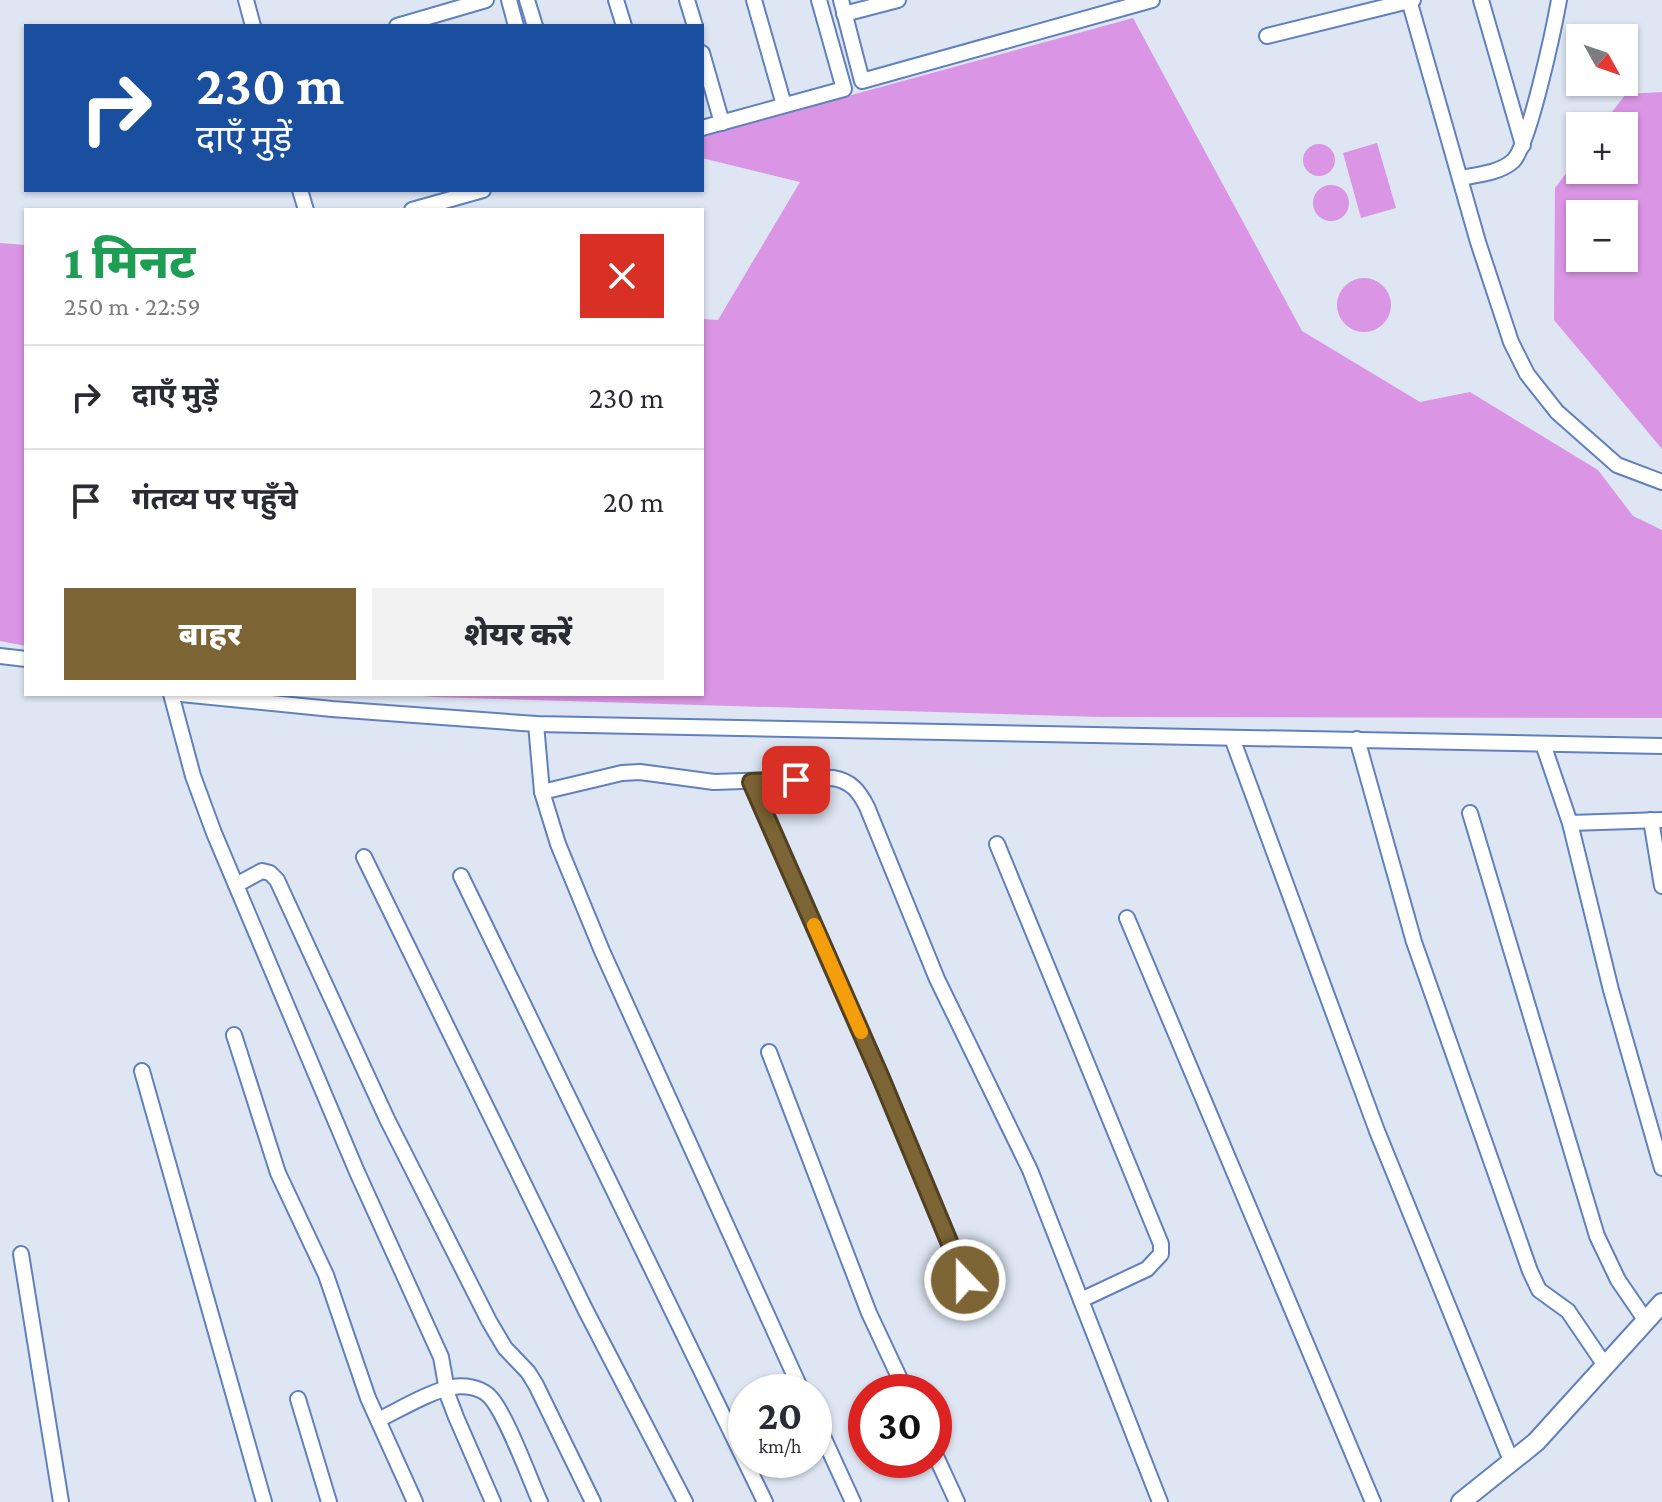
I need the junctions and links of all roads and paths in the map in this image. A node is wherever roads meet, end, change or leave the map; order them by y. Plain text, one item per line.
1 (246, 0) edge
2 (486, 0) edge
3 (509, 0) edge
4 (527, 0) edge
5 (616, 0) edge
6 (687, 0) edge
7 (754, 0) edge
8 (819, 0) edge
9 (898, 0) edge
10 (1152, 0) edge
11 (1410, 0) edge
12 (1481, 0) edge
13 (1559, 0) edge
14 (842, 7) edge
15 (445, 19) edge
16 (252, 24) edge
17 (411, 24) edge
18 (515, 24) edge
19 (534, 24) edge
20 (623, 24) edge
21 (694, 24) edge
22 (1267, 36) dead end
23 (704, 60) edge
24 (784, 105) junction
25 (722, 123) junction
26 (704, 128) edge
27 (1523, 145) junction
28 (1460, 178) junction
29 (476, 192) edge
30 (419, 208) edge
31 (1662, 482) edge
32 (0, 656) edge
33 (24, 659) edge
34 (172, 696) edge
35 (200, 696) edge
36 (536, 724) junction
37 (1232, 738) junction
38 (1357, 739) junction
39 (1543, 744) junction
40 (1662, 746) edge
41 (751, 782) junction
42 (542, 792) junction
43 (1470, 813) dead end
44 (1657, 820) edge
45 (1570, 823) junction
46 (997, 844) dead end
47 (364, 857) dead end
48 (461, 876) dead end
49 (236, 885) junction
50 (1662, 886) edge
51 (1127, 918) dead end
52 (234, 1035) dead end
53 (769, 1052) dead end
54 (142, 1071) dead end
55 (1662, 1168) edge
56 (21, 1254) dead end
57 (965, 1280) dead end
58 (1081, 1300) junction
59 (1662, 1303) edge
60 (1646, 1321) junction
61 (1606, 1367) junction
62 (794, 1374) edge
63 (898, 1374) edge
64 (447, 1388) junction
65 (298, 1399) dead end
66 (378, 1420) junction
67 (832, 1456) edge
68 (1512, 1463) junction
69 (946, 1478) edge
70 (61, 1502) edge
71 (264, 1502) edge
72 (329, 1502) edge
73 (415, 1502) edge
74 (493, 1502) edge
75 (540, 1502) edge
76 (593, 1502) edge
77 (685, 1502) edge
78 (765, 1502) edge
79 (853, 1502) edge
80 (957, 1502) edge
81 (1160, 1502) edge
82 (1373, 1502) edge
83 (1461, 1502) edge

1 - 16 street
2 - 15 street
3 - 18 street
4 - 19 street
5 - 20 street
6 - 21 street
7 - 24 street
8 - 24 street
9 - 14 street
10 - 14 street
11 - 22 street
11 - 28 street
12 - 27 street
13 - 27 street
15 - 17 street
23 - 25 street
24 - 25 street
25 - 26 street
27 - 28 street
28 - 31 street
29 - 30 street
32 - 33 street
34 - 49 street
35 - 36 street
36 - 37 street
36 - 42 street
37 - 38 street
37 - 68 street
38 - 39 street
38 - 61 street
39 - 40 street
39 - 45 street
41 - 42 street
41 - 57 street
41 - 58 street
42 - 62 street
43 - 60 street
44 - 45 street
44 - 50 street
45 - 55 street
46 - 58 street
47 - 77 street
48 - 78 street
49 - 64 street
49 - 76 street
51 - 82 street
52 - 66 street
53 - 63 street
54 - 71 street
56 - 70 street
58 - 81 street
59 - 60 street
60 - 61 street
61 - 68 street
64 - 66 street
64 - 74 street
64 - 75 street
65 - 72 street
66 - 73 street
67 - 79 street
68 - 83 street
69 - 80 street

